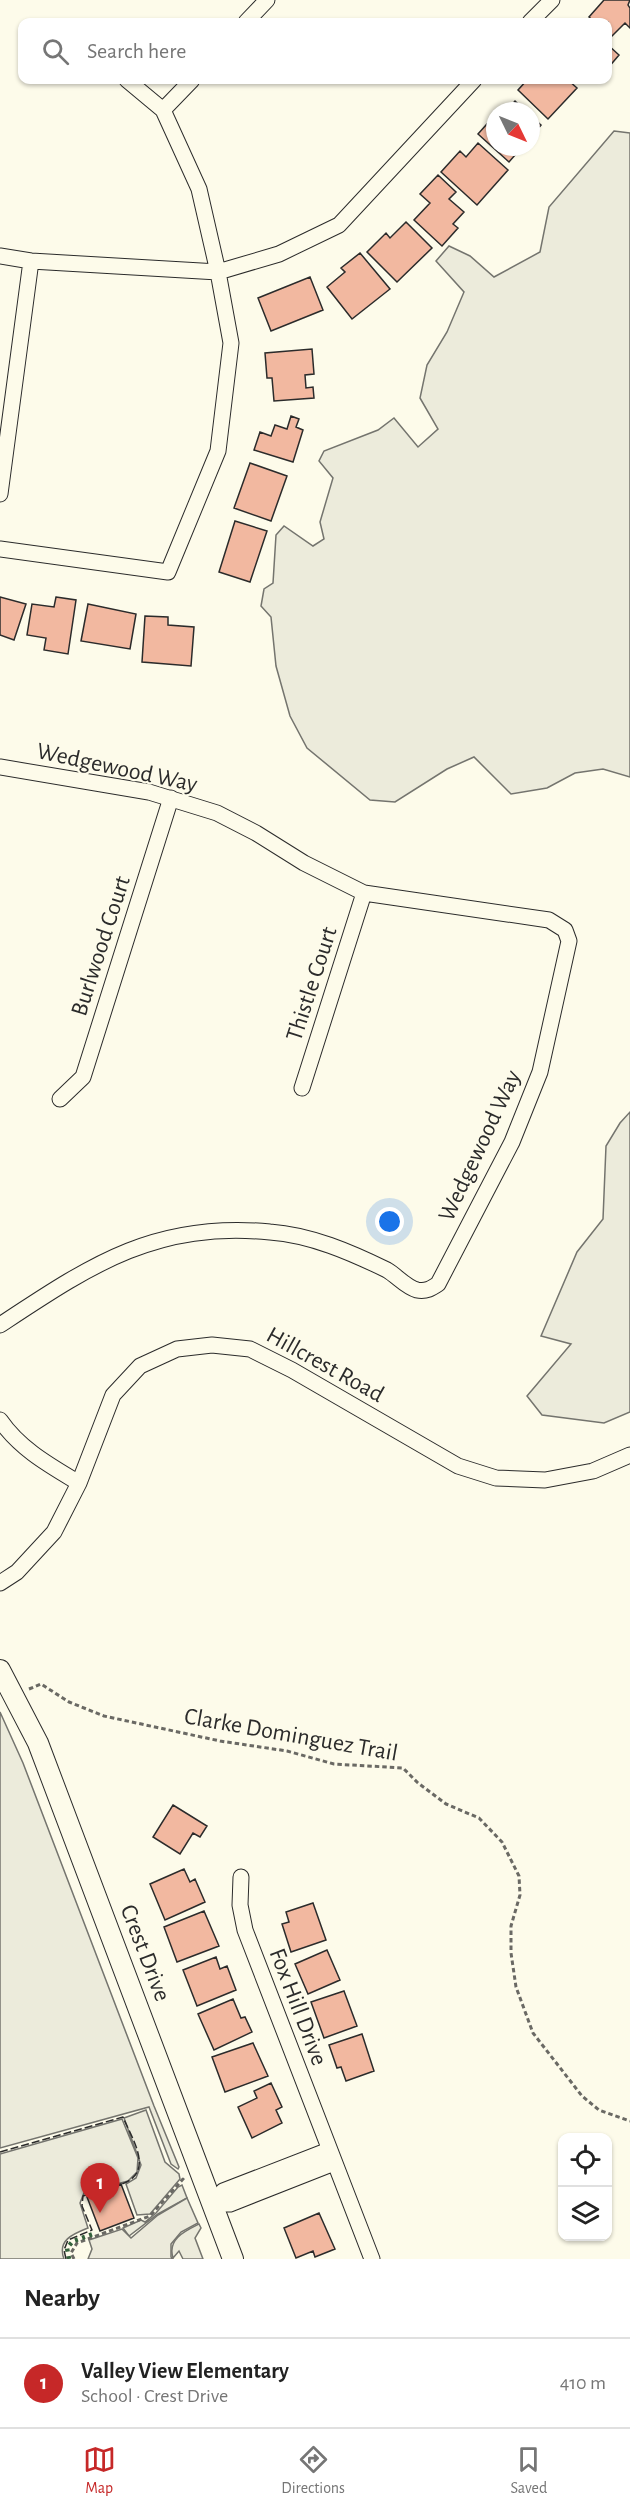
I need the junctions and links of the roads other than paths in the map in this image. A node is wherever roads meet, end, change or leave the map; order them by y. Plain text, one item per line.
1 (267, 0) edge
2 (552, 0) edge
3 (250, 18) edge
4 (534, 18) edge
5 (132, 84) edge
6 (188, 84) edge
7 (470, 84) edge
8 (163, 110) junction
9 (0, 256) edge
10 (32, 261) junction
11 (219, 272) junction
12 (0, 494) edge
13 (0, 549) edge
14 (0, 767) edge
15 (171, 798) junction
16 (364, 893) junction
17 (302, 1088) dead end
18 (60, 1099) dead end
19 (0, 1325) edge
20 (0, 1420) edge
21 (630, 1455) edge
22 (79, 1482) junction
23 (0, 1583) edge
24 (0, 1670) edge
25 (241, 1877) dead end
26 (332, 2157) junction
27 (213, 2204) junction
28 (233, 2259) edge
29 (372, 2259) edge

1 - 3 street
2 - 4 street
5 - 8 street
6 - 8 street
7 - 11 street
8 - 11 street
9 - 10 street
10 - 11 street
10 - 12 street
11 - 13 street
14 - 15 street, Wedgewood Way
15 - 16 street, Wedgewood Way
15 - 18 street, Burlwood Court
16 - 17 street, Thistle Court
16 - 19 street, Wedgewood Way
20 - 22 street
21 - 22 street, Hillcrest Road
22 - 23 street, Hillcrest Road
24 - 27 street, Crest Drive
25 - 26 street, Fox Hill Drive
26 - 27 street
26 - 29 street, Fox Hill Drive
27 - 28 street, Crest Drive

